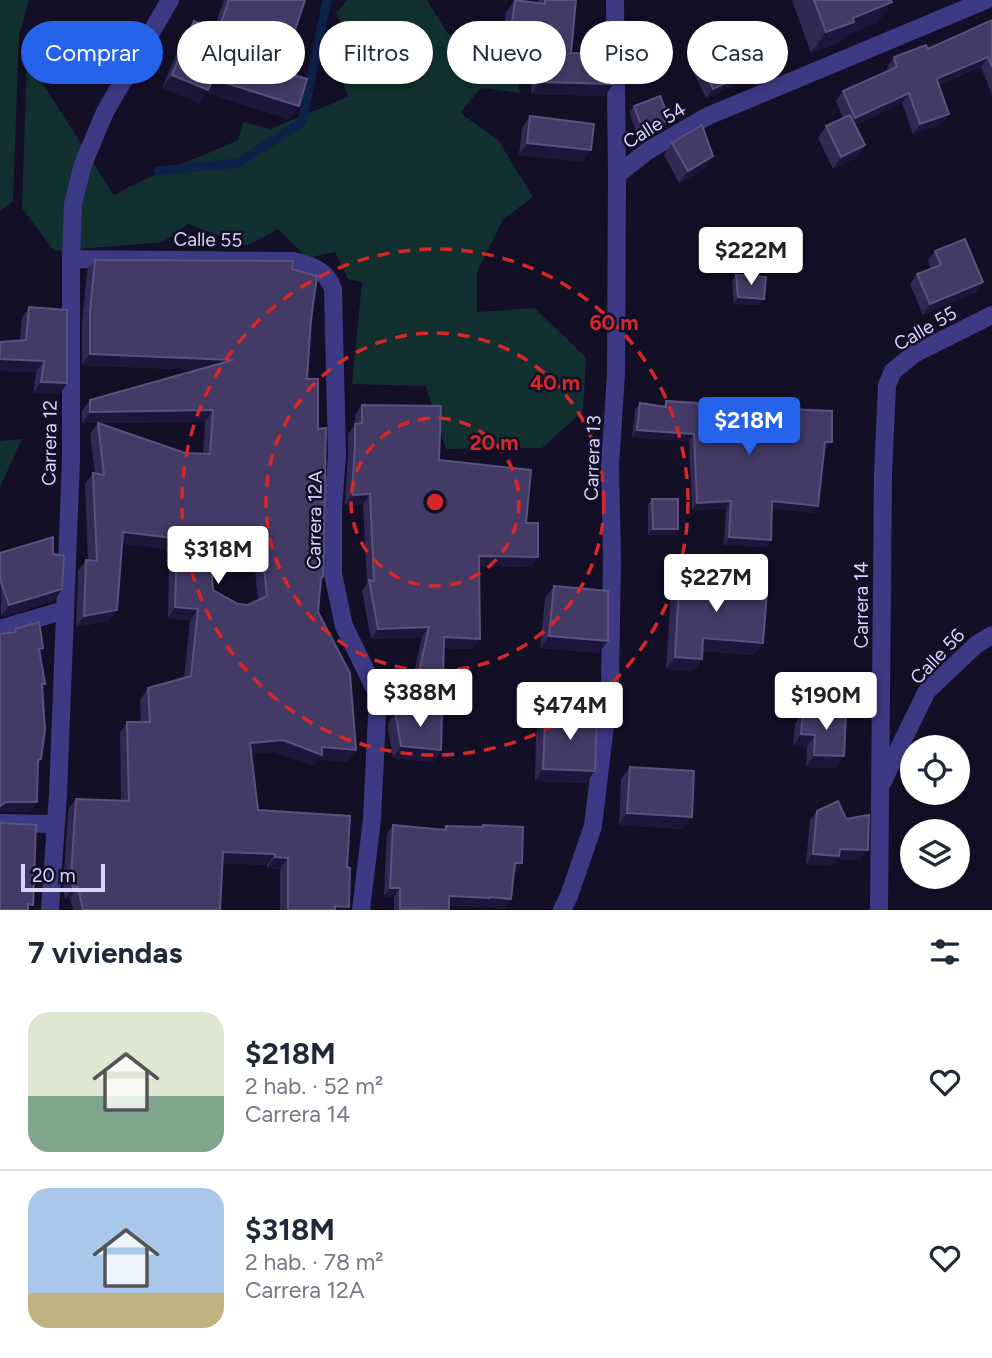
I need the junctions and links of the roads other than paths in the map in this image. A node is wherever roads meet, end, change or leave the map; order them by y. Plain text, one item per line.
1 (170, 0) edge
2 (615, 0) edge
3 (986, 0) edge
4 (617, 175) junction
5 (71, 259) junction
6 (333, 289) joint
7 (992, 314) edge
8 (887, 385) joint
9 (65, 610) junction
10 (0, 629) edge
11 (992, 635) edge
12 (880, 787) junction
13 (0, 823) edge
14 (56, 824) junction
15 (50, 910) edge
16 (361, 910) edge
17 (562, 910) edge
18 (879, 910) edge

1 - 5 street, Carrera 12
2 - 4 street, Carrera 13
3 - 4 street, Calle 54
4 - 17 street, Carrera 13
5 - 6 street, Calle 55
5 - 9 street, Carrera 12
6 - 16 street, Carrera 12A
7 - 8 street, Calle 55
8 - 12 street, Carrera 14
9 - 10 street
9 - 14 street, Carrera 12
11 - 12 street, Calle 56
12 - 18 street, Carrera 14
13 - 14 street
14 - 15 street, Carrera 12

